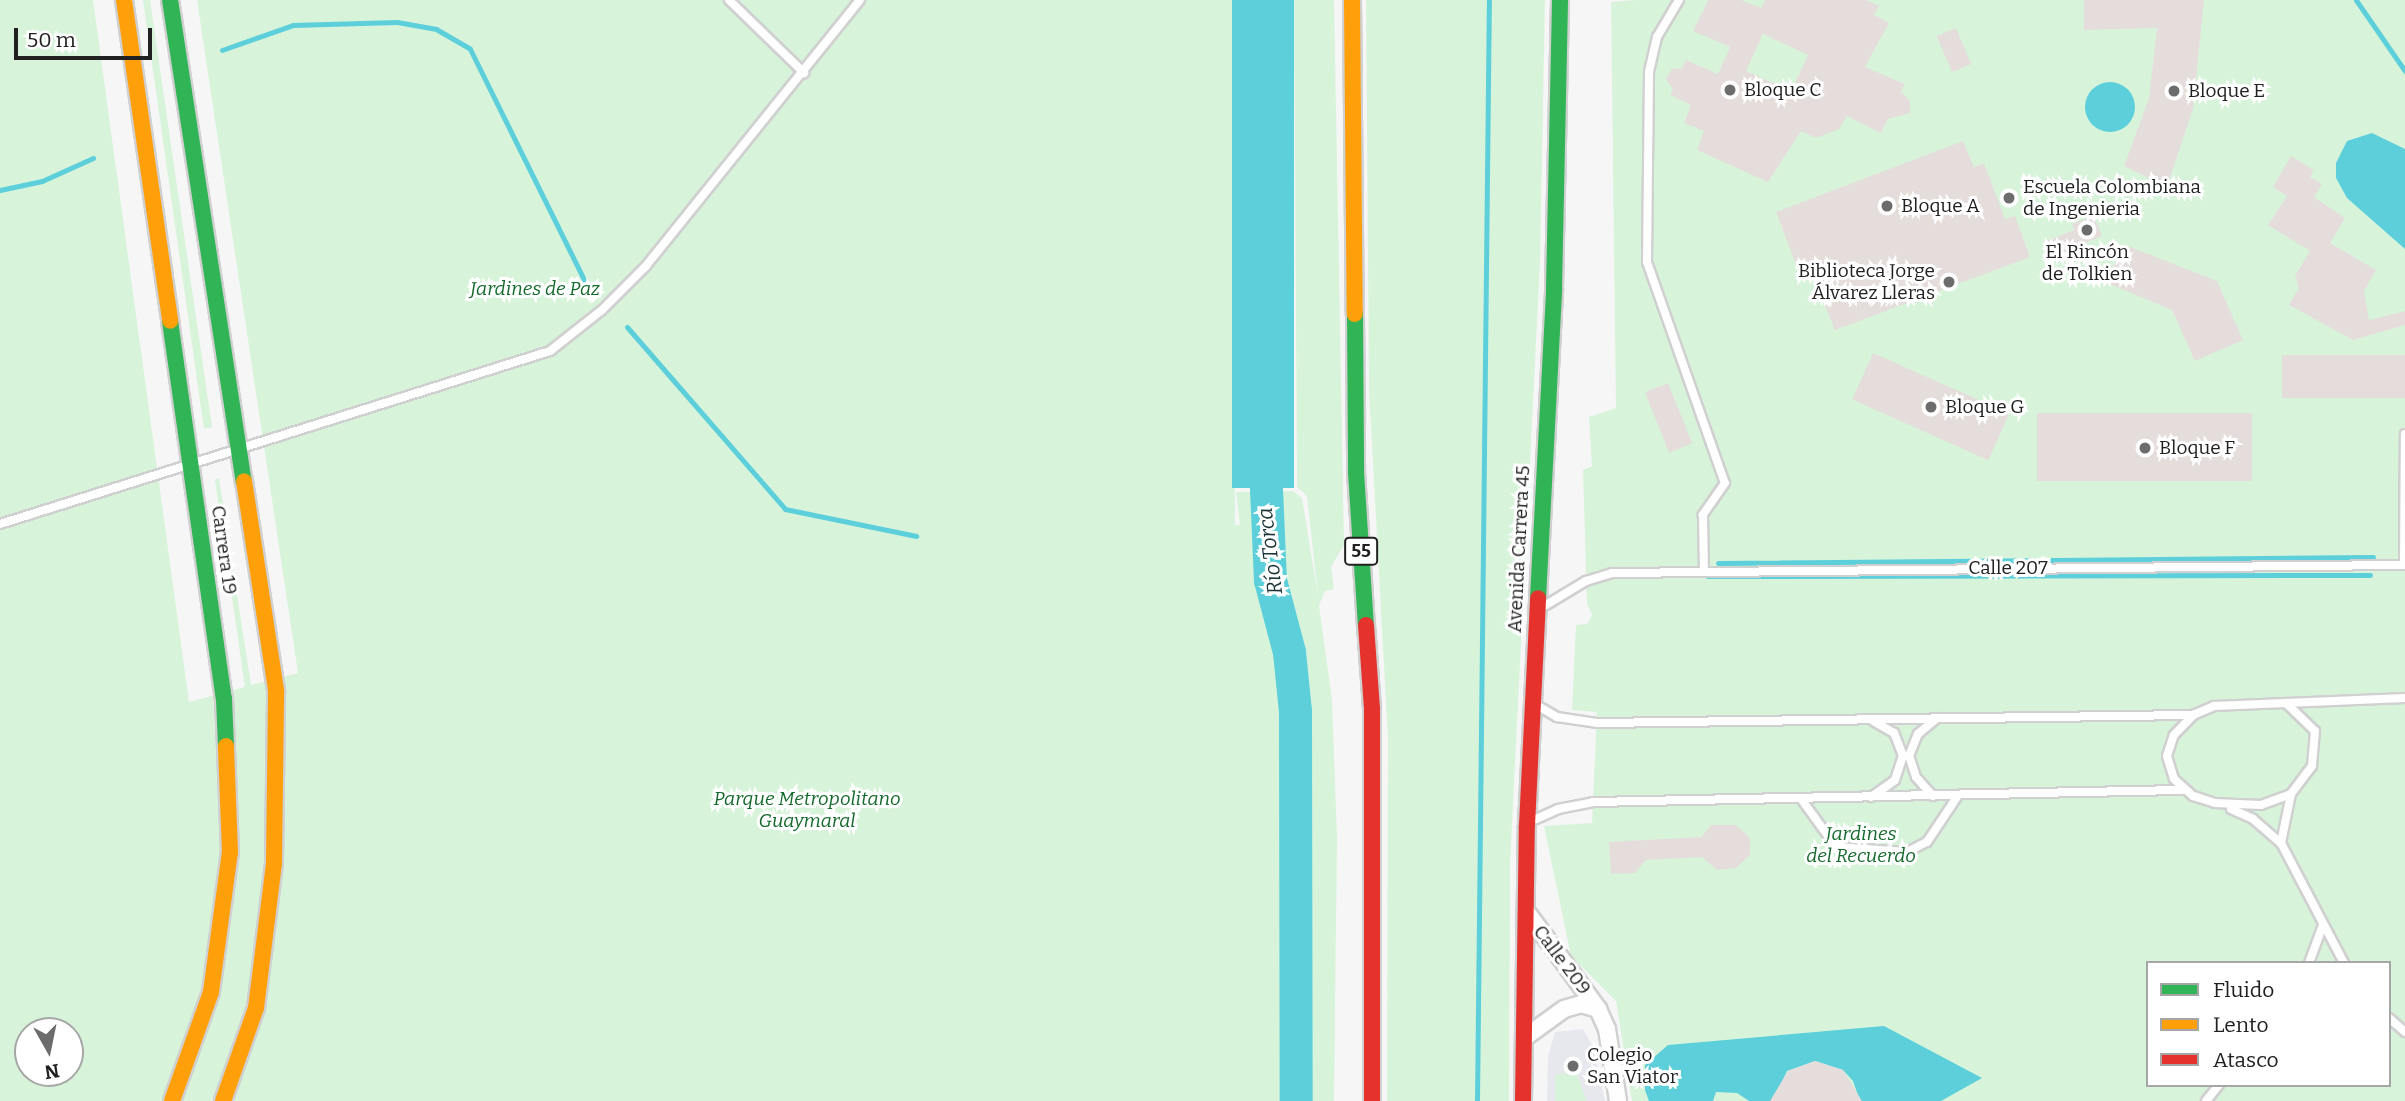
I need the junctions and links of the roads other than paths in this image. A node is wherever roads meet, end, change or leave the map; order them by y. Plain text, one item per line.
1 (124, 0) edge
2 (170, 0) edge
3 (729, 0) edge
4 (860, 0) edge
5 (1352, 0) edge
6 (1560, 0) edge
7 (1679, 0) edge
8 (804, 73) junction
9 (2405, 433) edge
10 (239, 450) junction
11 (190, 465) junction
12 (0, 524) edge
13 (2404, 565) edge
14 (1704, 570) junction
15 (1537, 613) junction
16 (2405, 698) edge
17 (1533, 703) junction
18 (2286, 704) junction
19 (2193, 715) junction
20 (1937, 718) junction
21 (1867, 719) junction
22 (2183, 790) junction
23 (2291, 794) junction
24 (1934, 796) junction
25 (1957, 797) junction
26 (1868, 798) junction
27 (1802, 800) junction
28 (2215, 803) junction
29 (1527, 825) junction
30 (2281, 843) junction
31 (1525, 911) junction
32 (2323, 925) junction
33 (2310, 961) edge
34 (2343, 961) edge
35 (1598, 1009) junction
36 (2391, 1020) edge
37 (2405, 1032) edge
38 (1524, 1038) junction
39 (2214, 1097) edge
40 (172, 1101) edge
41 (223, 1101) edge
42 (1372, 1101) edge
43 (1523, 1101) edge
44 (1618, 1101) edge
45 (2206, 1101) edge

1 - 11 main road, Carrera 19
2 - 10 main road, Carrera 19
3 - 8 lane
4 - 8 lane
5 - 42 main road, 55
6 - 15 main road, Avenida Carrera 45
7 - 14 lane
8 - 10 lane
9 - 13 lane
10 - 11 lane
10 - 41 main road, Carrera 19
11 - 12 lane
11 - 40 main road, Carrera 19
13 - 14 lane, Calle 207
14 - 15 lane, Calle 207
15 - 17 main road, Avenida Carrera 45
16 - 18 lane
17 - 21 lane
17 - 29 main road, Avenida Carrera 45
18 - 19 lane
18 - 23 lane
19 - 20 lane
19 - 22 lane
20 - 21 lane
20 - 24 lane
21 - 26 lane
22 - 25 lane
22 - 28 lane
23 - 28 lane
23 - 30 lane
24 - 25 lane
24 - 26 lane
25 - 27 lane
26 - 27 lane
27 - 29 lane
28 - 30 lane
29 - 31 main road, Avenida Carrera 45
30 - 32 lane
31 - 35 street, Calle 209
31 - 38 main road, Avenida Carrera 45
32 - 33 lane
32 - 34 lane
35 - 38 street, Calle 209
35 - 44 street, Calle 209
36 - 37 lane
38 - 43 main road, Avenida Carrera 45
39 - 45 lane

